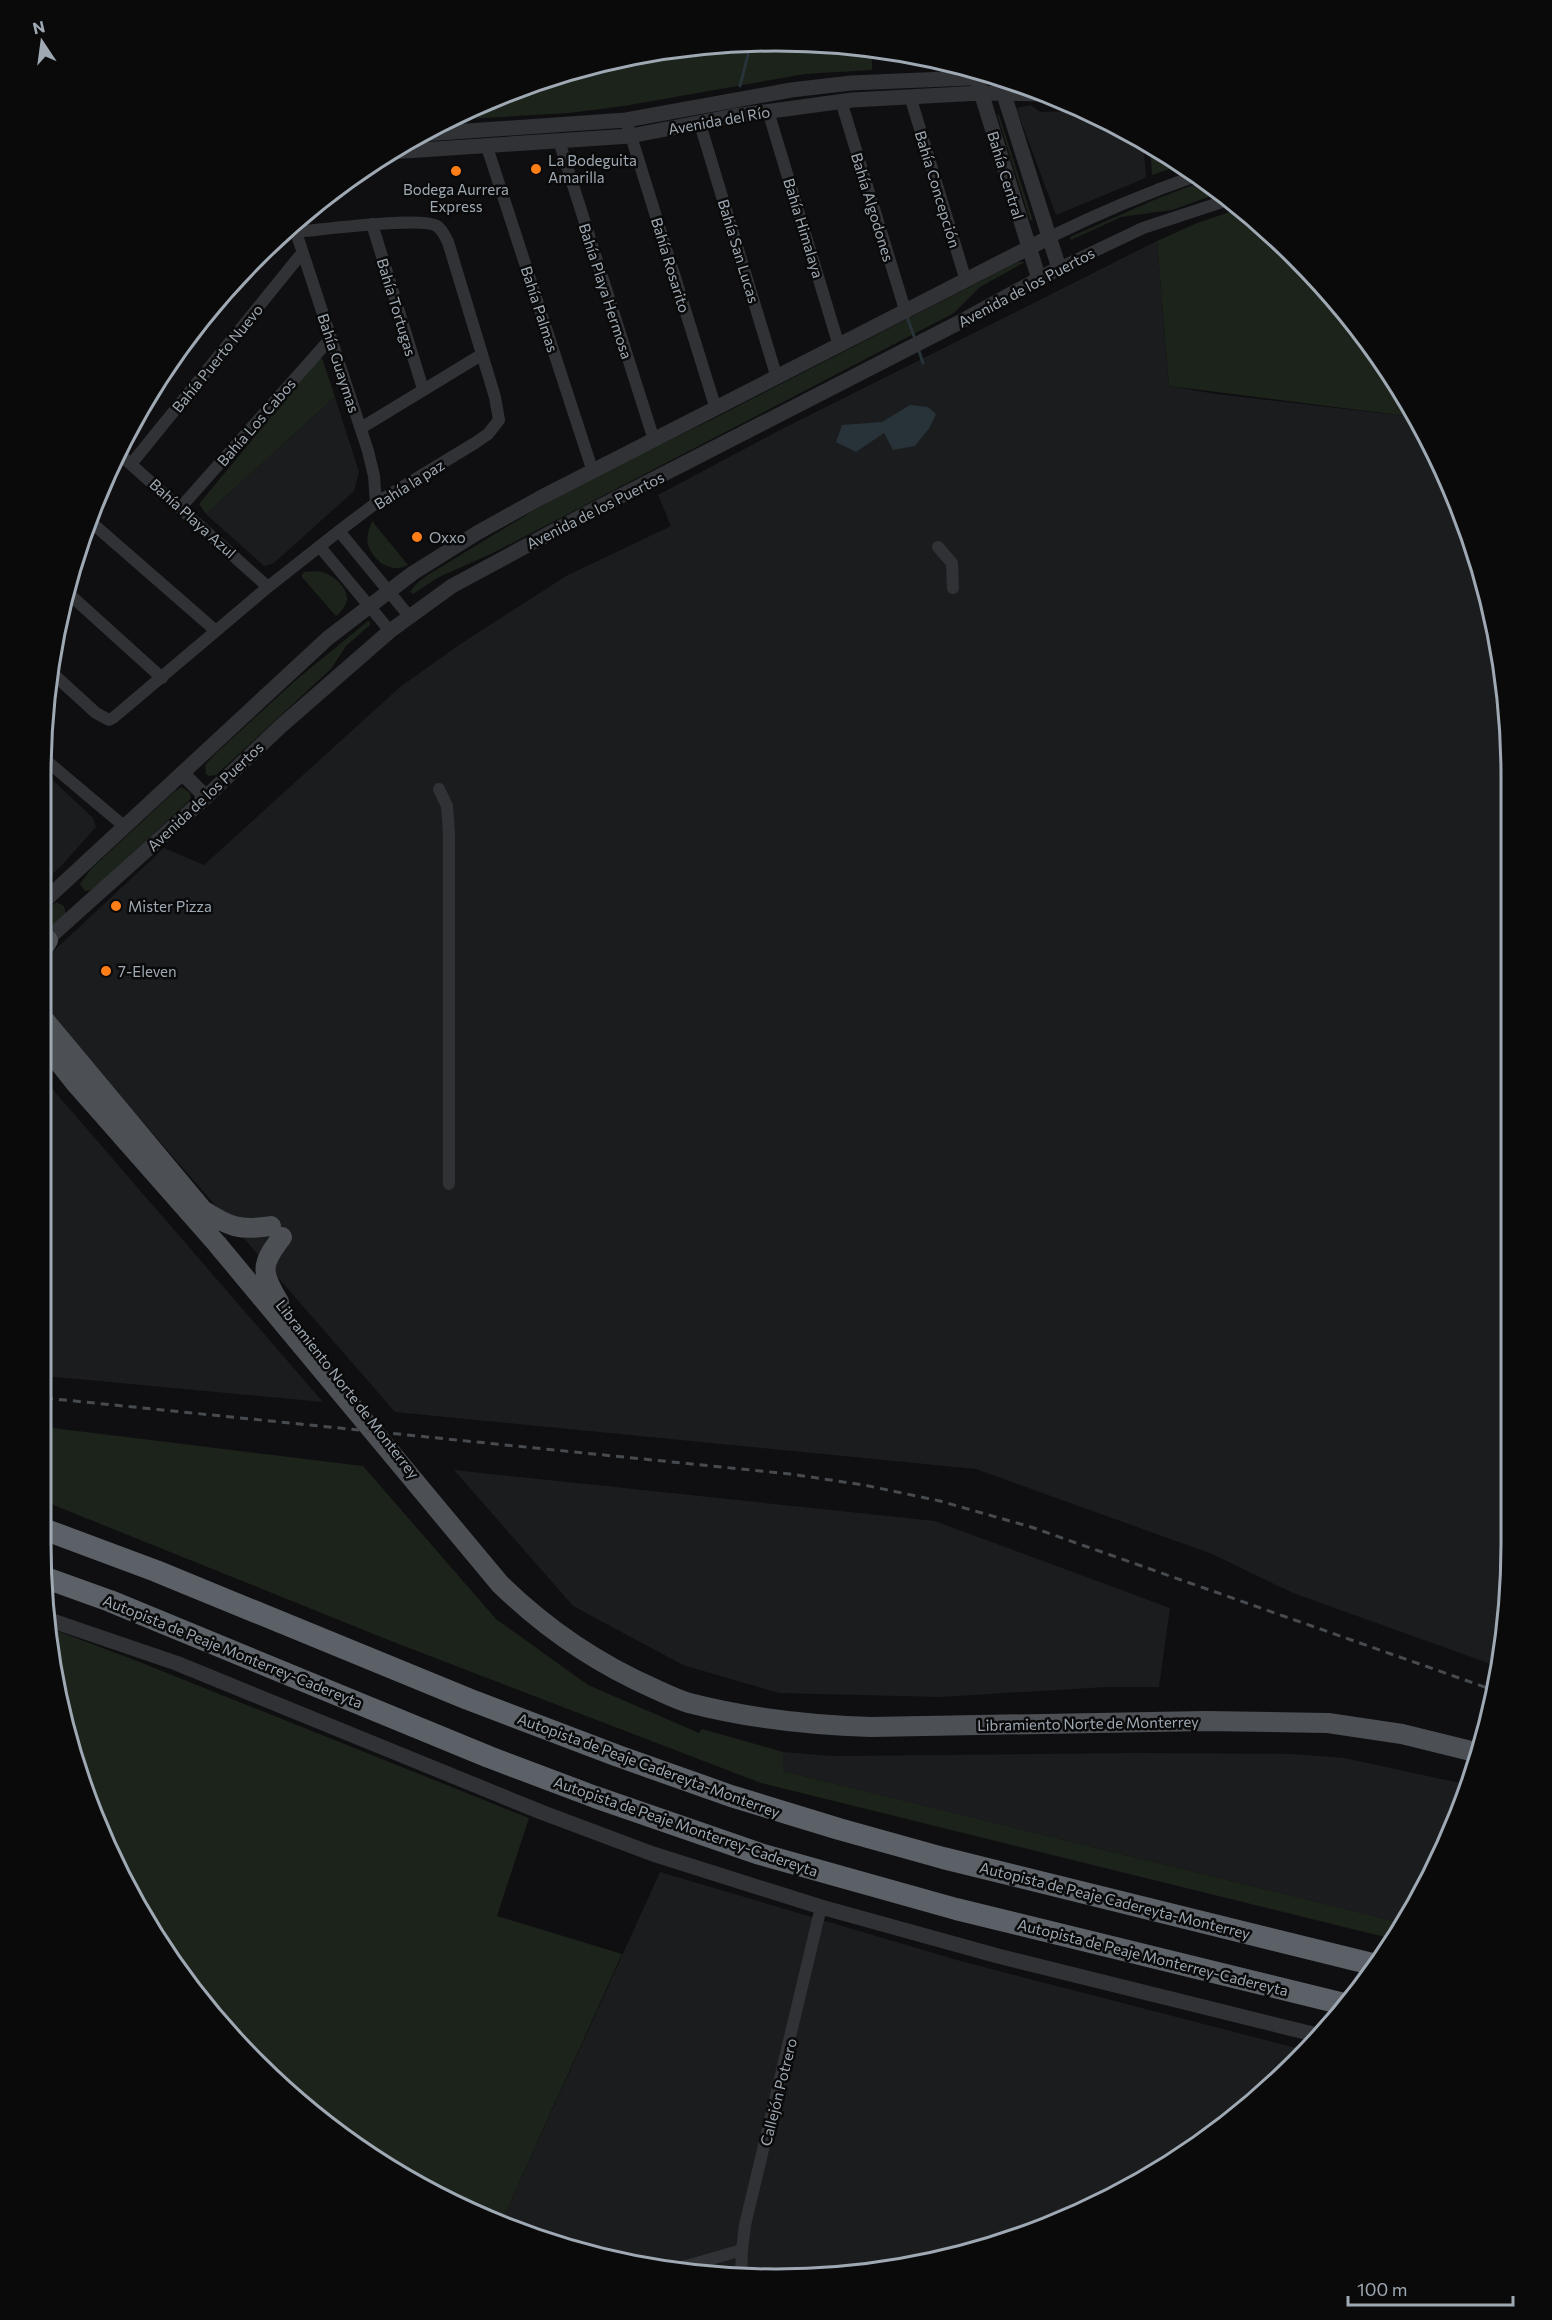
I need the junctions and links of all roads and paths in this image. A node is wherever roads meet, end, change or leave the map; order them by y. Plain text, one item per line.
1 (960, 75) edge
2 (978, 80) edge
3 (850, 83) junction
4 (1000, 86) edge
5 (1001, 86) edge
6 (981, 93) junction
7 (910, 96) junction
8 (846, 100) junction
9 (768, 111) junction
10 (626, 120) junction
11 (700, 124) junction
12 (442, 133) edge
13 (630, 136) junction
14 (559, 141) junction
15 (487, 147) junction
16 (409, 151) edge
17 (1187, 179) edge
18 (1219, 203) edge
19 (372, 224) junction
20 (302, 228) edge
21 (296, 233) edge
22 (1048, 238) junction
23 (1029, 249) junction
24 (302, 253) junction
25 (1059, 268) junction
26 (1039, 279) junction
27 (966, 281) junction
28 (906, 313) junction
29 (331, 338) junction
30 (839, 346) junction
31 (482, 355) junction
32 (777, 378) junction
33 (423, 389) junction
34 (716, 409) junction
35 (360, 428) junction
36 (654, 440) junction
37 (125, 458) edge
38 (132, 463) junction
39 (592, 472) junction
40 (376, 503) junction
41 (181, 507) junction
42 (96, 526) edge
43 (339, 531) junction
44 (320, 547) junction
45 (938, 547) dead end
46 (268, 587) junction
47 (953, 588) dead end
48 (389, 591) junction
49 (74, 597) edge
50 (369, 606) junction
51 (409, 616) junction
52 (216, 631) junction
53 (390, 631) junction
54 (58, 678) edge
55 (162, 678) junction
56 (51, 766) edge
57 (182, 772) junction
58 (439, 789) dead end
59 (206, 797) junction
60 (125, 827) junction
61 (51, 895) edge
62 (51, 939) edge
63 (51, 1033) edge
64 (51, 1038) edge
65 (449, 1184) dead end
66 (203, 1209) junction
67 (279, 1302) junction
68 (51, 1532) edge
69 (53, 1580) edge
70 (56, 1622) edge
71 (700, 1705) junction
72 (1471, 1751) edge
73 (821, 1907) junction
74 (1367, 1963) edge
75 (1337, 2002) edge
76 (1311, 2033) edge
77 (742, 2250) junction
78 (695, 2264) edge
79 (741, 2268) edge

1 - 3 street, Avenida del Río
2 - 6 street, Bahía Central
3 - 8 street
3 - 10 street, Avenida del Río
4 - 6 street, Avenida del Río
5 - 22 street, Bahía Central
6 - 7 street, Avenida del Río
6 - 23 street, Bahía Central
7 - 8 street, Avenida del Río
7 - 27 street, Bahía Concepción
8 - 9 street, Avenida del Río
8 - 28 street, Bahía Algodones
9 - 11 street, Avenida del Río
9 - 30 street, Bahía Himalaya
10 - 12 street, Avenida del Río
10 - 13 street, Bahía Rosarito
11 - 13 street, Avenida del Río
11 - 32 street, Bahía San Lucas
13 - 14 street, Avenida del Río
13 - 34 street, Bahía Rosarito
14 - 15 street, Avenida del Río
14 - 36 street, Bahía Playa Hermosa
15 - 16 street, Avenida del Río
15 - 39 street, Bahía Palmas
17 - 22 street
18 - 25 street, Avenida de los Puertos
19 - 20 street, Bahía la paz
19 - 31 street, Bahía la paz
19 - 33 street, Bahía Tortugas
21 - 24 street, Bahía Guaymas
22 - 23 street
22 - 25 street, Bahía Central
23 - 26 street, Bahía Central
23 - 27 street
24 - 29 street, Bahía Guaymas
24 - 38 street, Bahía Puerto Nuevo
25 - 26 street, Avenida de los Puertos
26 - 51 street, Avenida de los Puertos
27 - 28 street
28 - 30 street
29 - 35 street, Bahía Guaymas
29 - 41 street, Bahía Los Cabos
30 - 32 street
31 - 33 street
31 - 40 street, Bahía la paz
32 - 34 street
33 - 35 street
34 - 36 street
35 - 40 street, Bahía Guaymas
36 - 39 street
37 - 38 street, Bahía Playa Azul
38 - 41 street, Bahía Playa Azul
39 - 48 street
40 - 43 street, Bahía la paz
41 - 46 street, Bahía Playa Azul
42 - 52 street
43 - 44 street, Bahía la paz
43 - 48 street
44 - 46 street, Bahía la paz
44 - 50 street
45 - 47 street
46 - 52 street, Bahía la paz
48 - 50 street
48 - 51 street
49 - 55 street
50 - 53 street
50 - 57 street
51 - 53 street, Avenida de los Puertos
52 - 55 street, Bahía la paz
53 - 59 street, Avenida de los Puertos
54 - 55 street, Bahía la paz
56 - 60 street
57 - 59 street
57 - 60 street
58 - 65 street
59 - 62 street, Avenida de los Puertos
60 - 61 street
63 - 66 main road, Libramiento Norte de Monterrey
64 - 71 main road, Libramiento Norte de Monterrey
66 - 67 main road, Libramiento Norte de Monterrey
66 - 67 main road
67 - 71 main road, Libramiento Norte de Monterrey
68 - 74 highway, Autopista de Peaje Cadereyta-Monterrey
69 - 75 highway, Autopista de Peaje Monterrey-Cadereyta
70 - 73 street
71 - 72 main road, Libramiento Norte de Monterrey
73 - 76 street
73 - 77 street, Callejón Potrero
77 - 78 street
77 - 79 street, Callejón Potrero

